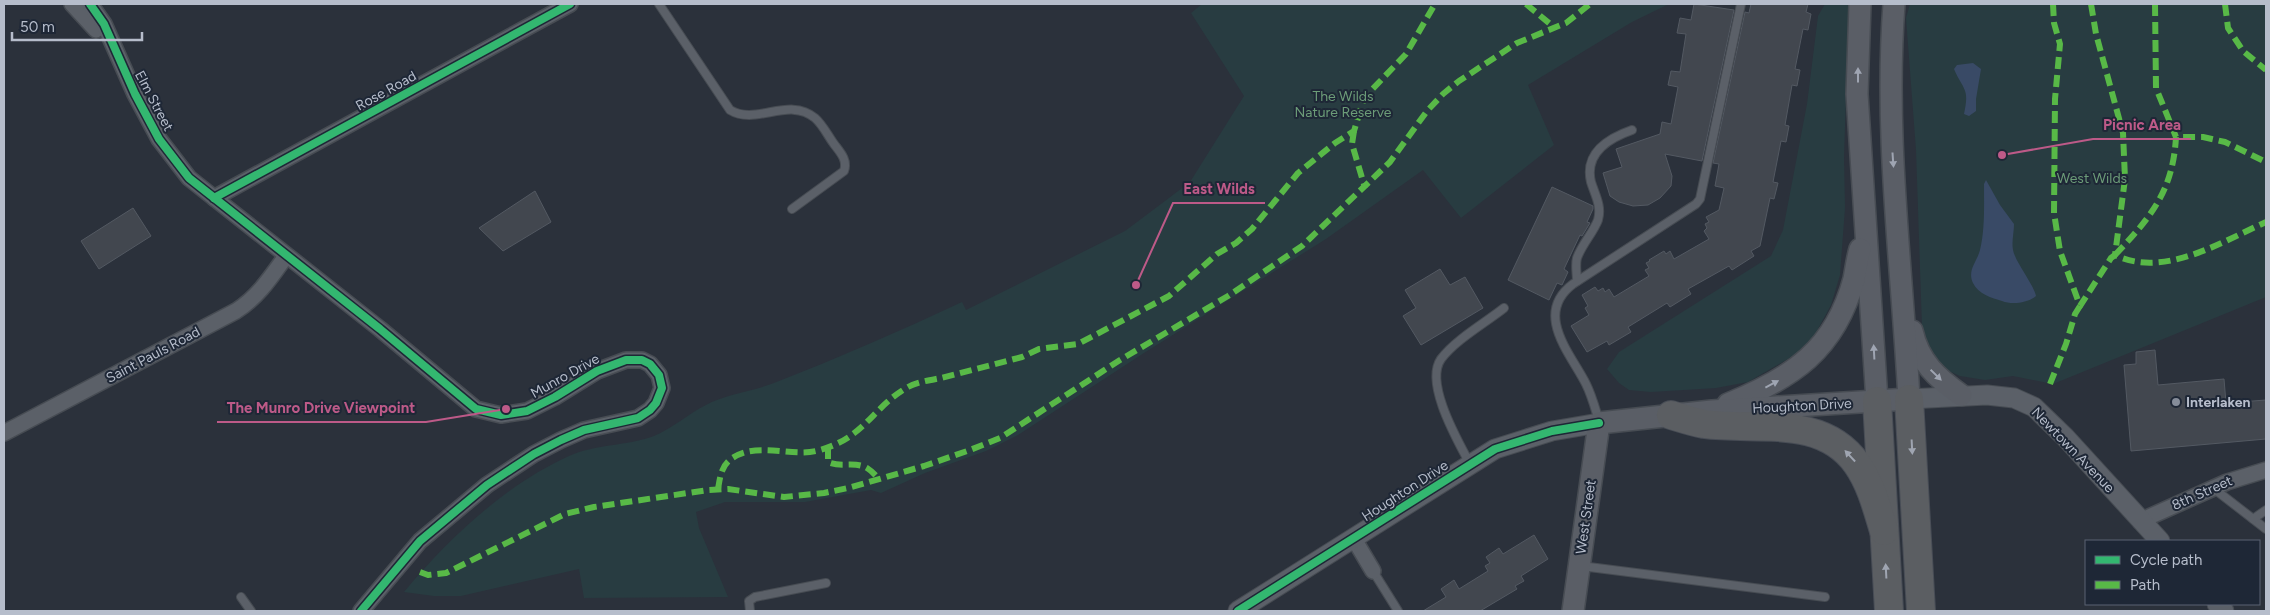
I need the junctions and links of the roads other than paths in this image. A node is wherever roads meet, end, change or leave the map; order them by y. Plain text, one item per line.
1 (72, 4) edge
2 (90, 4) edge
3 (100, 4) edge
4 (570, 4) edge
5 (659, 4) edge
6 (1741, 4) edge
7 (1860, 4) edge
8 (1894, 4) edge
9 (104, 24) junction
10 (117, 54) junction
11 (1632, 130) dead end
12 (214, 198) junction
13 (792, 209) dead end
14 (1866, 230) junction
15 (286, 256) junction
16 (1577, 281) junction
17 (1904, 300) junction
18 (1504, 308) dead end
19 (1961, 395) junction
20 (1909, 399) junction
21 (1877, 401) junction
22 (1712, 411) junction
23 (1670, 415) junction
24 (1599, 423) junction
25 (4, 433) edge
26 (1470, 464) junction
27 (2266, 470) edge
28 (2213, 488) junction
29 (2266, 510) edge
30 (2253, 518) junction
31 (2140, 520) junction
32 (2266, 529) edge
33 (1884, 531) junction
34 (1354, 539) junction
35 (2159, 540) edge
36 (1579, 566) junction
37 (1373, 571) joint
38 (826, 583) dead end
39 (241, 597) dead end
40 (1825, 597) dead end
41 (251, 611) edge
42 (361, 611) edge
43 (750, 611) edge
44 (1238, 611) edge
45 (1398, 611) edge
46 (1573, 611) edge
47 (1889, 611) edge
48 (1920, 611) edge

1 - 10 street
2 - 9 street, Elm Street
3 - 9 street, Elm Street
4 - 12 street, Rose Road
5 - 13 lane
6 - 16 lane
14 -> 7 main road
8 -> 17 main road
9 - 10 street, Elm Street
10 - 12 street, Elm Street
11 - 16 lane
12 - 15 street, Munro Drive
21 -> 14 main road
22 -> 14 main road
15 - 25 street, Saint Pauls Road
15 - 42 street, Munro Drive
16 - 24 lane
17 -> 19 main road
17 - 20 main road
18 - 26 lane
19 - 20 street, Newtown Avenue
19 - 31 street, Newtown Avenue
20 - 21 main road, Houghton Drive
20 -> 48 highway
21 - 22 main road, Houghton Drive
21 - 33 highway
22 - 23 main road, Houghton Drive
23 - 24 main road, Houghton Drive
33 -> 23 highway
24 - 26 street, Houghton Drive
24 - 36 main road, West Street
26 - 34 street, Houghton Drive
27 - 28 street, 8th Street
28 - 30 lane
28 - 31 street, 8th Street
29 - 30 lane
30 - 32 lane
31 - 35 street, Newtown Avenue
47 -> 33 highway
34 - 37 street
34 - 44 street, Houghton Drive
36 - 40 lane
36 - 46 main road, West Street
37 - 45 lane
38 - 43 lane
39 - 41 lane

